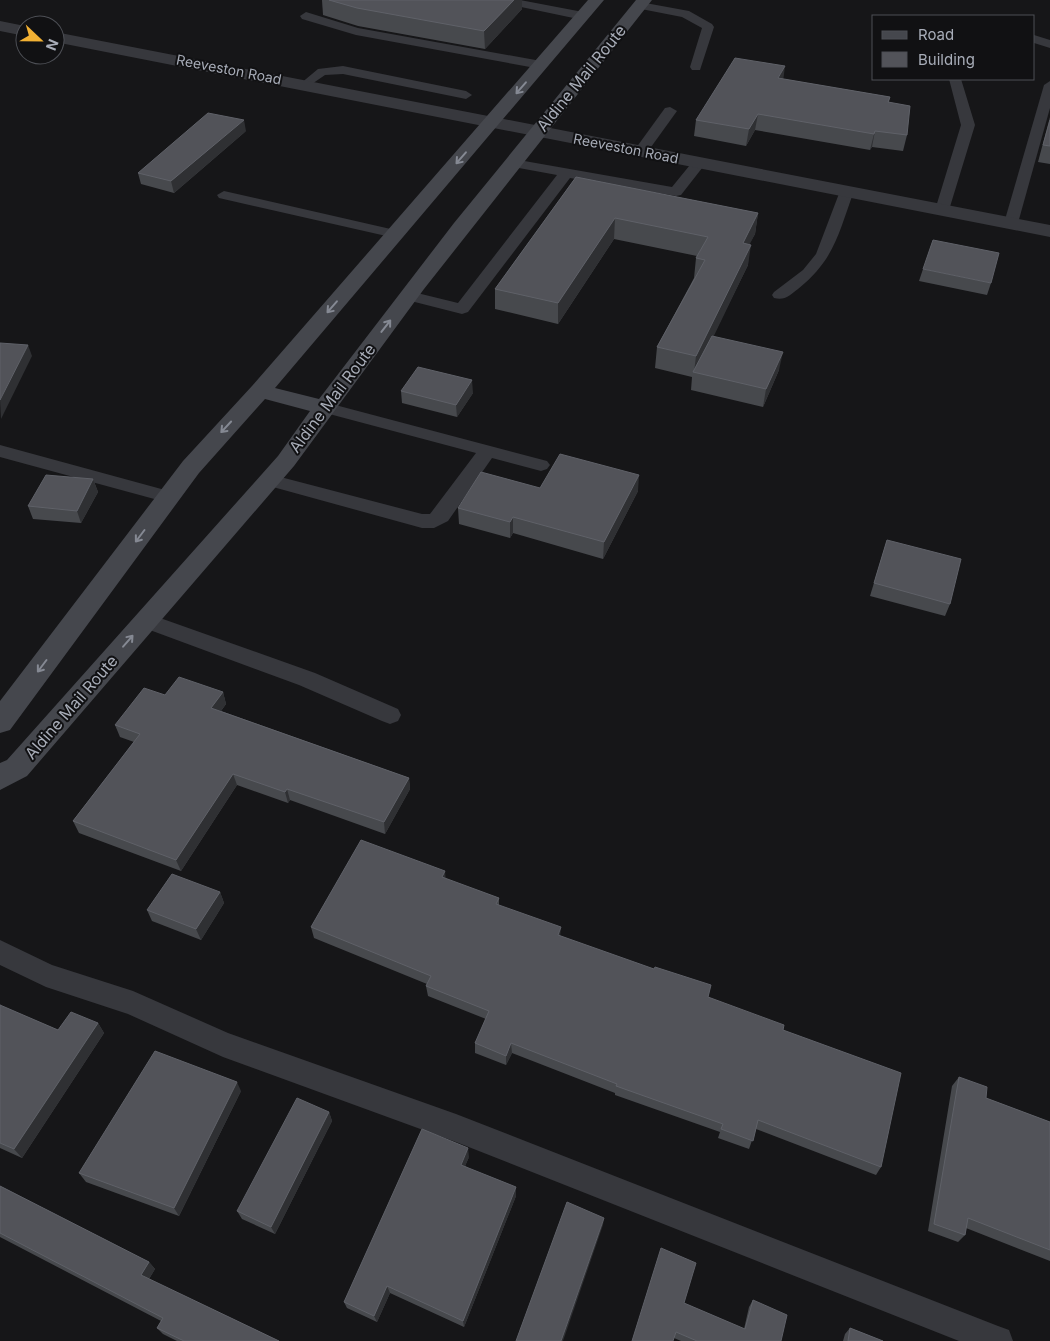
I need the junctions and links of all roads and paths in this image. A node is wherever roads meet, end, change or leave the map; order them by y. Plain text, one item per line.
1 (502, 0) edge
2 (596, 0) edge
3 (642, 3) edge
4 (306, 16) dead end
5 (583, 16) junction
6 (0, 26) edge
7 (15, 29) edge
8 (65, 39) edge
9 (1035, 40) edge
10 (1050, 44) edge
11 (541, 65) junction
12 (696, 67) dead end
13 (955, 80) edge
14 (306, 84) junction
15 (1050, 85) edge
16 (466, 95) dead end
17 (670, 111) dead end
18 (493, 121) junction
19 (537, 131) junction
20 (641, 151) junction
21 (513, 162) junction
22 (699, 163) junction
23 (566, 173) junction
24 (847, 191) junction
25 (224, 195) dead end
26 (942, 210) junction
27 (1012, 223) junction
28 (1050, 231) edge
29 (395, 234) junction
30 (780, 295) dead end
31 (410, 296) junction
32 (260, 391) junction
33 (324, 407) junction
34 (0, 451) edge
35 (487, 451) junction
36 (541, 465) dead end
37 (269, 480) junction
38 (169, 497) junction
39 (146, 621) junction
40 (390, 716) dead end
41 (0, 722) edge
42 (0, 778) edge
43 (0, 952) edge
44 (998, 1341) edge

1 - 5 lane
2 - 5 main road
3 - 12 lane
3 - 19 main road, Aldine Mail Route
4 - 11 lane
5 - 11 main road
6 - 7 street
8 - 14 street, Reeveston Road
9 - 10 lane
11 -> 18 main road
13 - 26 lane
14 - 16 lane
14 - 18 street, Reeveston Road
15 - 27 lane
17 - 20 lane
18 - 19 street, Reeveston Road
18 -> 29 main road
19 - 20 street, Reeveston Road
19 - 21 main road, Aldine Mail Route
20 - 22 street, Reeveston Road
21 - 23 lane
21 - 31 main road, Aldine Mail Route
22 - 23 lane
22 - 24 street, Reeveston Road
23 - 31 lane
24 - 26 street, Reeveston Road
24 - 30 lane
25 - 29 lane
26 - 27 street, Reeveston Road
27 - 28 street, Reeveston Road
29 -> 32 main road
33 -> 31 main road, Aldine Mail Route
32 - 33 main road
32 -> 38 main road
33 - 35 lane
33 - 37 main road, Aldine Mail Route
34 - 38 lane
35 - 36 lane
35 - 37 lane
37 - 39 main road, Aldine Mail Route
38 -> 41 main road
39 - 40 lane
42 -> 39 main road, Aldine Mail Route
43 - 44 lane

